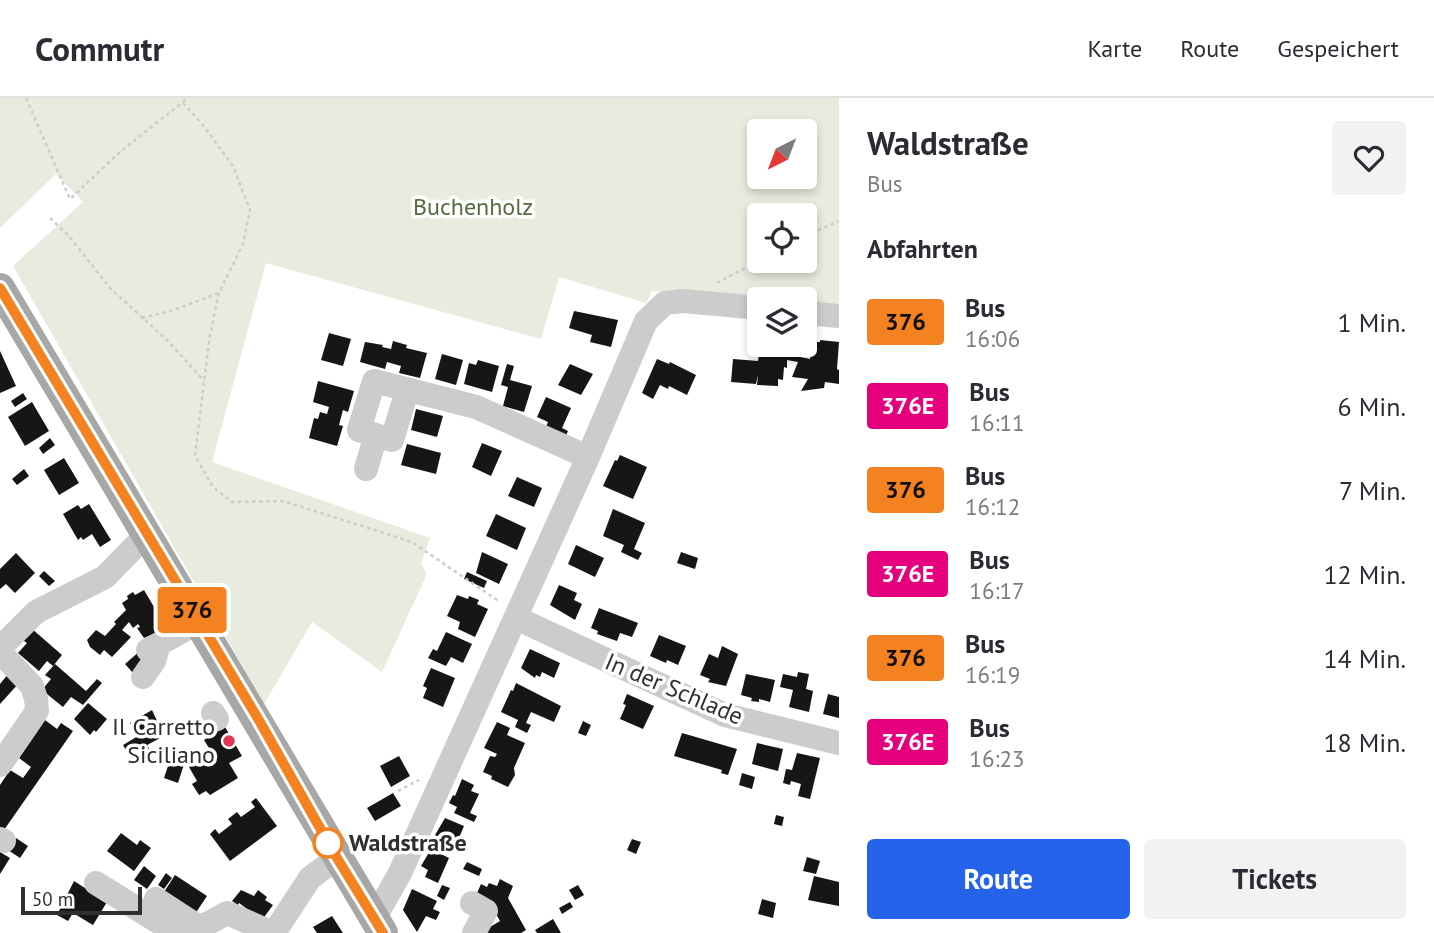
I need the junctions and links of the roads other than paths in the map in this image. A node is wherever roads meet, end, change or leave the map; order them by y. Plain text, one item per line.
1 (0, 288) edge
2 (747, 307) edge
3 (817, 314) edge
4 (839, 316) edge
5 (407, 391) junction
6 (376, 435) junction
7 (588, 457) junction
8 (366, 469) dead end
9 (146, 535) junction
10 (517, 616) junction
11 (199, 622) junction
12 (0, 650) edge
13 (142, 677) dead end
14 (839, 743) edge
15 (0, 765) edge
16 (337, 858) junction
17 (96, 883) dead end
18 (156, 899) dead end
19 (472, 903) dead end
20 (379, 926) edge
21 (176, 933) edge
22 (273, 933) edge
23 (474, 933) edge

1 - 9 main road
2 - 7 street
3 - 4 street
5 - 6 street
5 - 6 street
5 - 7 street
6 - 8 street
7 - 10 street
9 - 11 main road
9 - 12 street
10 - 14 street, In der Schlade
10 - 20 street
11 - 13 street
11 - 16 main road
12 - 15 street
16 - 20 main road
16 - 22 street
17 - 21 street
18 - 22 street
19 - 23 street

